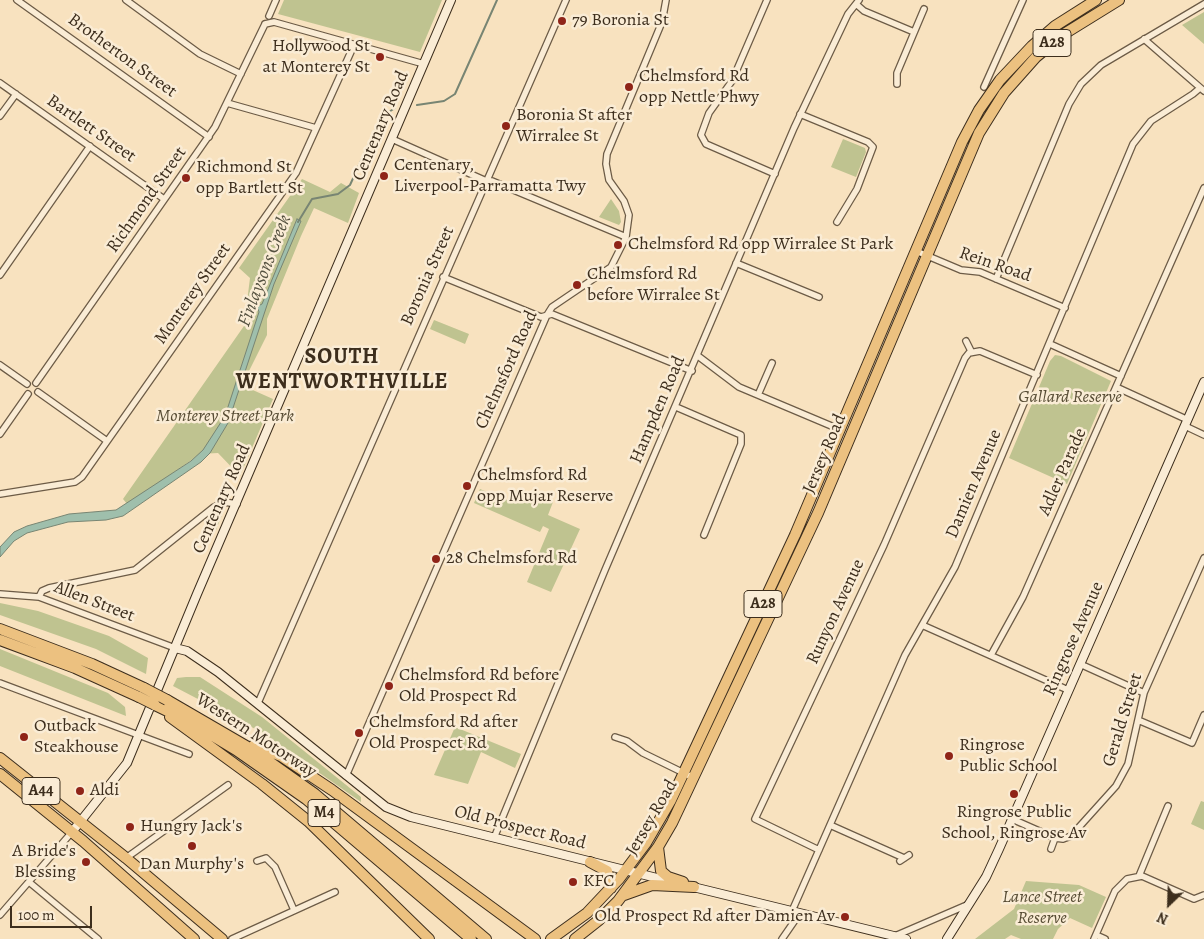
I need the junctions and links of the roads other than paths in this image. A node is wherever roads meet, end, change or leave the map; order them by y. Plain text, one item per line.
1 (17, 0) edge
2 (126, 0) edge
3 (276, 0) edge
4 (451, 0) edge
5 (566, 0) edge
6 (666, 0) edge
7 (767, 0) edge
8 (1023, 0) edge
9 (1096, 0) edge
10 (1119, 0) edge
11 (857, 2) edge
12 (1204, 4) edge
13 (924, 9) dead end
14 (268, 20) junction
15 (914, 32) junction
16 (1144, 39) junction
17 (354, 45) junction
18 (424, 64) junction
19 (240, 74) junction
20 (0, 83) edge
21 (897, 84) dead end
22 (984, 87) dead end
23 (1202, 89) edge
24 (16, 94) junction
25 (227, 103) junction
26 (800, 114) junction
27 (0, 116) edge
28 (316, 128) junction
29 (209, 137) junction
30 (392, 139) junction
31 (880, 144) dead end
32 (90, 146) junction
33 (872, 146) junction
34 (775, 174) junction
35 (488, 180) junction
36 (1204, 188) edge
37 (164, 199) junction
38 (837, 222) dead end
39 (626, 237) junction
40 (916, 251) junction
41 (926, 255) junction
42 (736, 263) junction
43 (0, 275) edge
44 (444, 277) junction
45 (996, 279) junction
46 (818, 297) dead end
47 (1065, 308) junction
48 (546, 315) junction
49 (966, 341) dead end
50 (1050, 344) junction
51 (971, 352) junction
52 (698, 356) junction
53 (772, 362) dead end
54 (0, 365) edge
55 (692, 371) junction
56 (1037, 375) junction
57 (1121, 376) junction
58 (1204, 382) edge
59 (36, 383) junction
60 (27, 384) junction
61 (1116, 387) junction
62 (38, 392) junction
63 (28, 394) junction
64 (758, 395) junction
65 (676, 407) junction
66 (1186, 423) junction
67 (841, 430) junction
68 (0, 434) edge
69 (1204, 435) edge
70 (108, 441) junction
71 (0, 494) edge
72 (237, 504) junction
73 (704, 535) dead end
74 (1204, 558) edge
75 (0, 594) edge
76 (39, 597) junction
77 (922, 625) junction
78 (0, 629) edge
79 (0, 640) edge
80 (175, 648) junction
81 (991, 656) junction
82 (1080, 664) junction
83 (0, 683) edge
84 (1068, 690) junction
85 (141, 693) junction
86 (1144, 693) junction
87 (258, 703) junction
88 (162, 706) junction
89 (1204, 715) edge
90 (1138, 720) junction
91 (139, 735) junction
92 (230, 735) junction
93 (616, 738) dead end
94 (189, 754) dead end
95 (0, 758) edge
96 (684, 773) junction
97 (0, 774) edge
98 (346, 776) junction
99 (694, 778) junction
100 (228, 786) dead end
101 (1168, 806) dead end
102 (1012, 819) junction
103 (81, 822) junction
104 (830, 825) junction
105 (72, 832) junction
106 (494, 838) junction
107 (1055, 838) junction
108 (658, 847) junction
109 (1051, 849) dead end
110 (819, 850) junction
111 (126, 858) junction
112 (904, 858) dead end
113 (257, 861) dead end
114 (590, 862) junction
115 (626, 870) junction
116 (639, 874) junction
117 (1139, 876) junction
118 (29, 882) junction
119 (694, 887) junction
120 (611, 888) junction
121 (335, 892) dead end
122 (622, 896) junction
123 (1203, 897) edge
124 (967, 906) junction
125 (294, 910) junction
126 (796, 912) junction
127 (0, 916) edge
128 (599, 920) junction
129 (895, 936) junction
130 (1095, 937) edge
131 (98, 939) edge
132 (194, 939) edge
133 (222, 939) edge
134 (232, 939) edge
135 (428, 939) edge
136 (471, 939) edge
137 (486, 939) edge
138 (535, 939) edge
139 (551, 939) edge
140 (574, 939) edge
141 (587, 939) edge
142 (782, 939) edge
143 (906, 939) edge
144 (947, 939) edge
145 (1105, 939) edge

1 - 29 street, Brotherton Street
2 - 19 street
3 - 14 street, Richmond Street
4 - 18 main road, Centenary Road
5 - 35 street, Boronia Street
6 - 39 street, Chelmsford Road
7 - 34 street
8 - 22 street
9 - 40 highway, Jersey Road / A28
10 - 41 highway, Jersey Road / A28
11 - 15 street
11 - 26 street, Hampden Road
12 - 16 street
13 - 15 street
14 - 17 street
14 - 19 street, Richmond Street
15 - 21 street
16 - 23 street
16 - 45 street
17 - 18 street
17 - 28 street, Monterey Street
18 - 30 main road, Centenary Road
19 - 25 street, Richmond Street
20 - 24 street, Bartlett Street
23 - 47 street, Damien Avenue
24 - 27 street
24 - 32 street, Bartlett Street
25 - 28 street
25 - 29 street, Richmond Street
26 - 33 street
26 - 34 street, Hampden Road
28 - 70 street, Monterey Street
29 - 37 street, Richmond Street
30 - 35 street
30 - 72 main road, Centenary Road
31 - 33 street
32 - 37 street, Bartlett Street
32 - 43 street
33 - 38 street
34 - 42 street, Hampden Road
35 - 39 street
35 - 44 street, Boronia Street
36 - 57 street, Adler Parade
37 - 59 street, Richmond Street
39 - 48 street, Chelmsford Road
40 - 41 street, Rein Road
40 - 67 highway, Jersey Road / A28
41 - 45 street, Rein Road
41 - 99 highway, Jersey Road / A28
42 - 46 street
42 - 52 street, Hampden Road
44 - 48 street
44 - 87 street, Boronia Street
45 - 47 street, Rein Road
47 - 50 street, Damien Avenue
48 - 55 street
48 - 98 street, Chelmsford Road
49 - 51 street
50 - 56 street, Damien Avenue
50 - 57 street
51 - 56 street
51 - 110 street, Runyon Avenue
52 - 55 street, Hampden Road
52 - 64 street
53 - 64 street
54 - 60 street
55 - 65 street, Hampden Road
56 - 77 street, Damien Avenue
57 - 61 street, Adler Parade
58 - 66 main road, Ringrose Avenue
59 - 60 street
59 - 62 street
60 - 63 street
61 - 66 street
61 - 81 street, Adler Parade
62 - 63 street
62 - 70 street
63 - 68 street
64 - 67 street
65 - 73 street
65 - 106 street, Hampden Road
66 - 69 street
66 - 82 main road, Ringrose Avenue
67 - 96 highway, Jersey Road / A28
70 - 71 street, Monterey Street
72 - 76 street
72 - 80 main road, Centenary Road
74 - 86 street, Gerald Street
75 - 76 street, Allen Street
76 - 80 street, Allen Street
77 - 81 street
77 - 104 street, Damien Avenue
78 - 85 highway, Western Motorway / M4
79 - 85 highway, Western Motorway / M4
80 - 87 main road, Old Prospect Road
80 - 91 main road, Centenary Road
81 - 84 street
82 - 84 main road, Ringrose Avenue
82 - 86 street
83 - 91 street
84 - 102 main road, Ringrose Avenue
85 - 88 highway, Western Motorway / M4, bridge
86 - 90 street, Gerald Street
87 - 98 main road, Old Prospect Road
88 - 92 highway, Western Motorway / M4
88 - 135 highway
88 - 136 highway, Western Motorway / M4
89 - 90 street
90 - 107 street, Gerald Street
91 - 94 street
91 - 103 main road, Centenary Road
92 - 137 highway, Western Motorway / M4
92 - 138 highway
93 - 96 street
95 - 103 highway, A44
96 - 99 street
96 - 115 highway, Jersey Road / A28
97 - 105 highway, A44
98 - 106 main road, Old Prospect Road
99 - 108 highway, Jersey Road / A28
100 - 111 street
101 - 117 street
102 - 107 street
102 - 124 main road, Ringrose Avenue
103 - 105 main road, Centenary Road
103 - 111 highway, A44
104 - 110 street, Damien Avenue
104 - 112 street
105 - 118 street
105 - 132 highway, A44
106 - 114 main road, Old Prospect Road
107 - 109 street
108 - 116 highway, Jersey Road / A28
108 - 119 highway
110 - 126 street, Damien Avenue
111 - 133 highway, A44
113 - 125 street
114 - 115 main road, Old Prospect Road
114 - 120 highway
115 - 116 main road, Old Prospect Road
115 - 120 highway, Jersey Road / A28
116 - 119 main road, Old Prospect Road
116 - 122 highway, Jersey Road / A28
117 - 123 street
117 - 130 street
118 - 127 street
118 - 131 street
119 - 122 highway
119 - 126 main road, Old Prospect Road
120 - 139 highway, Jersey Road / A28
121 - 125 street
122 - 128 highway, Jersey Road / A28
124 - 129 street
124 - 144 main road, Ringrose Avenue
125 - 134 street
126 - 129 main road, Old Prospect Road
126 - 142 street, Damien Avenue
128 - 140 highway, Jersey Road / A28
128 - 141 highway
129 - 143 main road, Old Prospect Road
130 - 145 street

